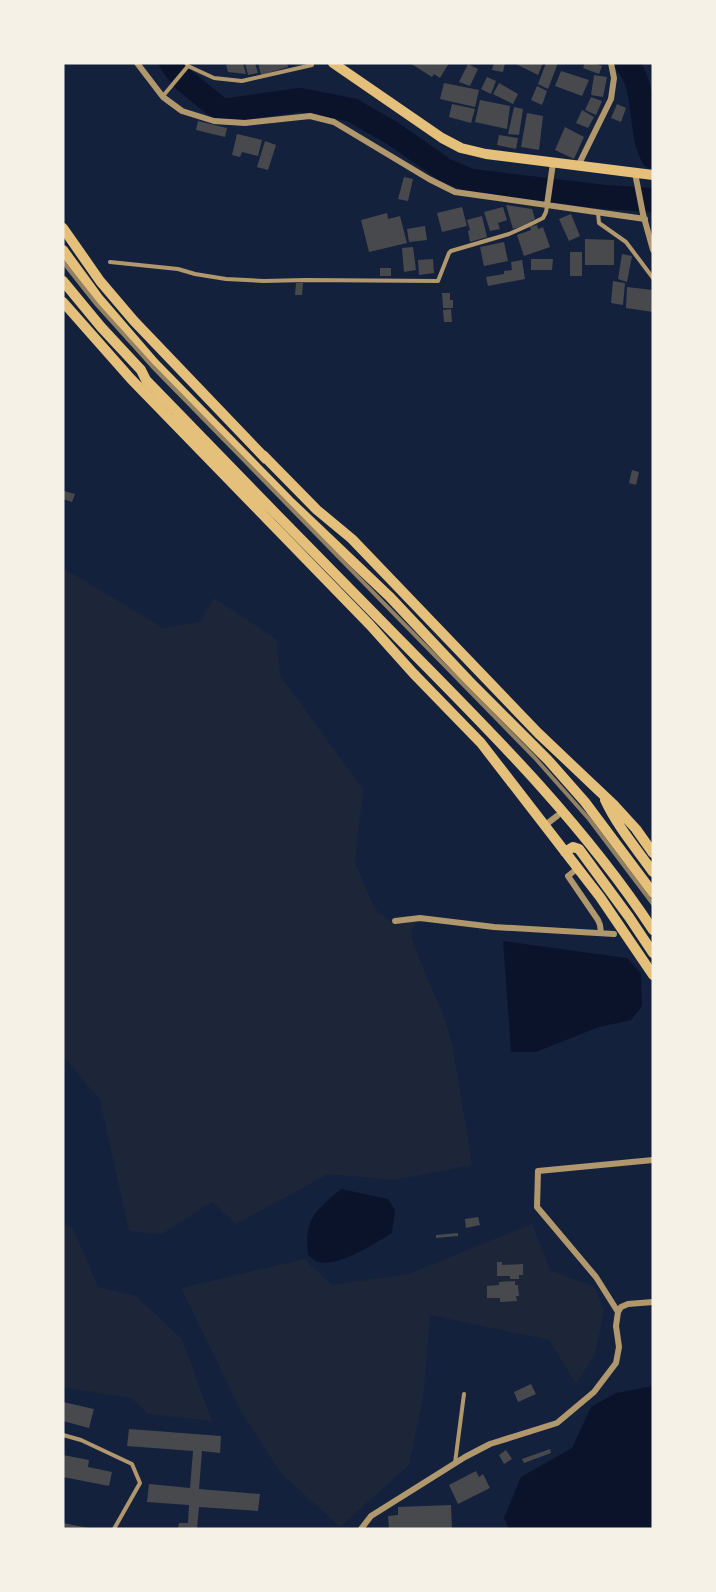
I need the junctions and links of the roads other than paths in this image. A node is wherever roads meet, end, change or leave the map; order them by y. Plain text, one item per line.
1 (137, 63) edge
2 (312, 63) edge
3 (187, 64) edge
4 (338, 64) edge
5 (610, 64) edge
6 (163, 97) junction
7 (553, 163) junction
8 (578, 166) junction
9 (653, 175) edge
10 (635, 177) junction
11 (547, 205) junction
12 (598, 213) junction
13 (644, 217) junction
14 (652, 220) edge
15 (63, 228) edge
16 (63, 250) edge
17 (653, 250) edge
18 (110, 262) dead end
19 (653, 278) edge
20 (63, 280) edge
21 (63, 296) edge
22 (63, 302) edge
23 (146, 380) junction
24 (263, 455) junction
25 (340, 548) junction
26 (595, 792) junction
27 (557, 816) dead end
28 (544, 826) junction
29 (565, 852) junction
30 (653, 853) edge
31 (578, 868) junction
32 (653, 872) edge
33 (653, 892) edge
34 (394, 921) dead end
35 (653, 930) edge
36 (601, 933) junction
37 (614, 934) dead end
38 (653, 953) edge
39 (653, 975) edge
40 (653, 1160) edge
41 (653, 1302) edge
42 (618, 1312) junction
43 (464, 1394) dead end
44 (63, 1435) edge
45 (455, 1464) junction
46 (114, 1529) edge
47 (361, 1529) edge

1 - 6 street
2 - 3 lane
3 - 6 lane
4 - 7 main road
5 - 8 street
6 - 11 street
7 - 8 main road
7 - 11 street
8 - 10 main road
9 - 10 main road
10 - 13 street
11 - 12 street
11 - 18 lane
12 - 13 street
12 - 19 lane
13 - 14 lane
13 - 17 street
15 - 24 main road
16 - 25 main road
20 - 23 main road
21 - 23 main road
22 - 28 main road
23 - 35 main road
24 - 25 main road
24 - 26 main road
25 - 33 main road
26 - 30 main road
26 - 32 main road
27 - 28 street
28 - 29 main road
29 - 31 main road
29 - 38 main road
31 - 36 street
31 - 39 main road
34 - 36 street
36 - 37 street
40 - 42 street
41 - 42 street
42 - 45 street
43 - 45 lane
44 - 46 lane
45 - 47 street

